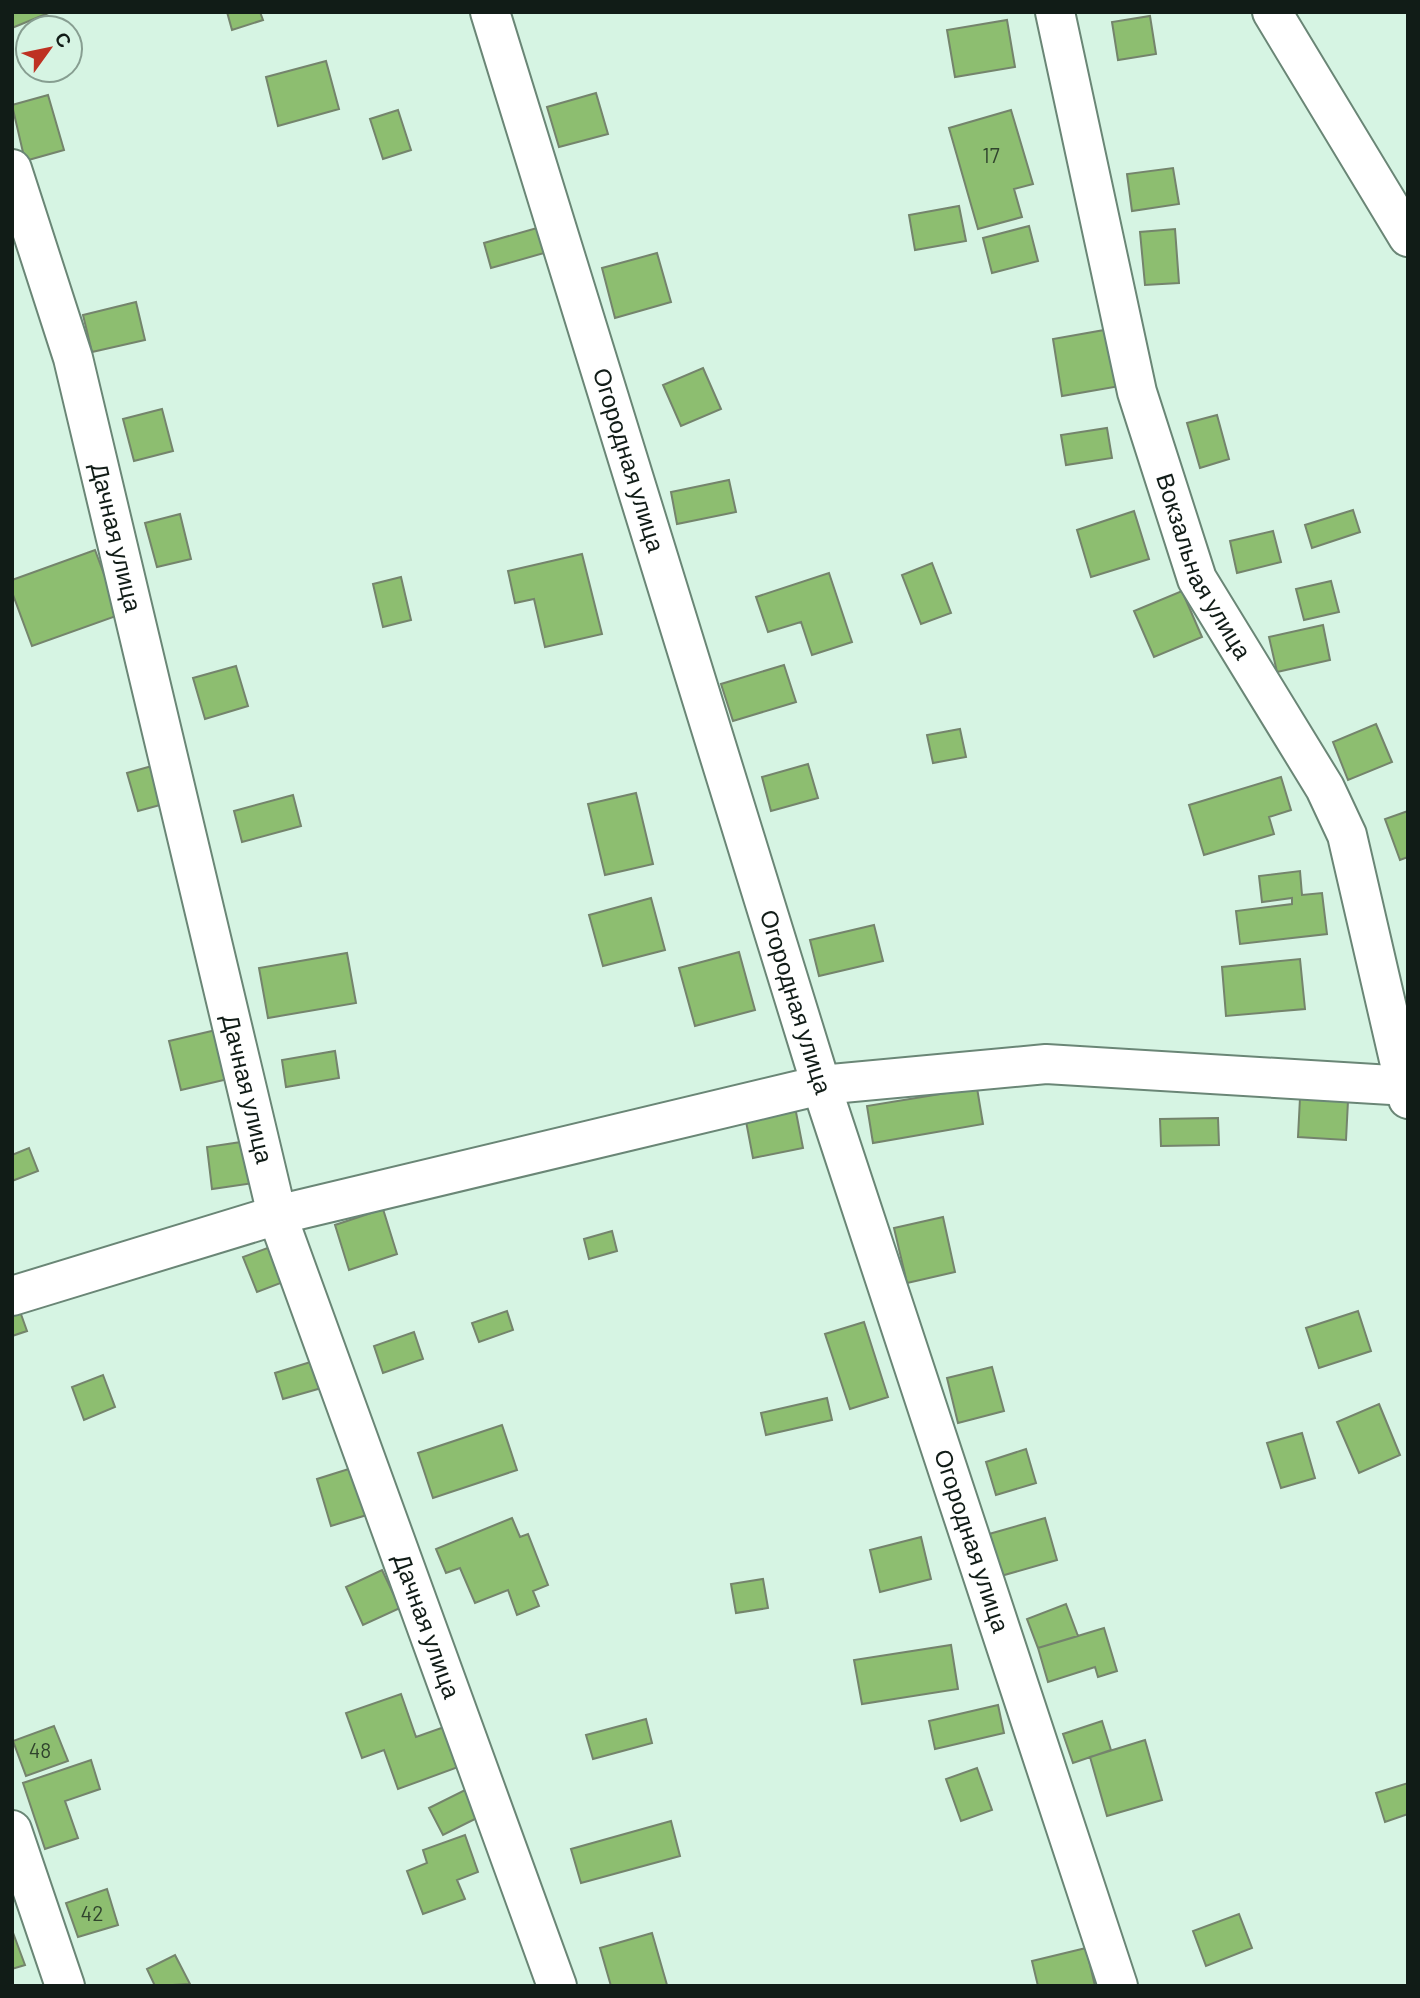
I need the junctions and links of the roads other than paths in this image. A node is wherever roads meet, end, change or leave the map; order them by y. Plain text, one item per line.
1 (490, 12) edge
2 (1055, 12) edge
3 (1272, 12) edge
4 (12, 169) edge
5 (1408, 237) edge
6 (821, 1085) junction
7 (1406, 1090) edge
8 (277, 1215) junction
9 (12, 1296) edge
10 (12, 1830) edge
11 (65, 1986) edge
12 (556, 1986) edge
13 (1118, 1986) edge

1 - 6 street, Огородная улица
2 - 7 street, Вокзальная улица
3 - 5 street
4 - 8 street, Дачная улица
6 - 7 street
6 - 8 street
6 - 13 street, Огородная улица
8 - 9 street
8 - 12 street, Дачная улица
10 - 11 street

